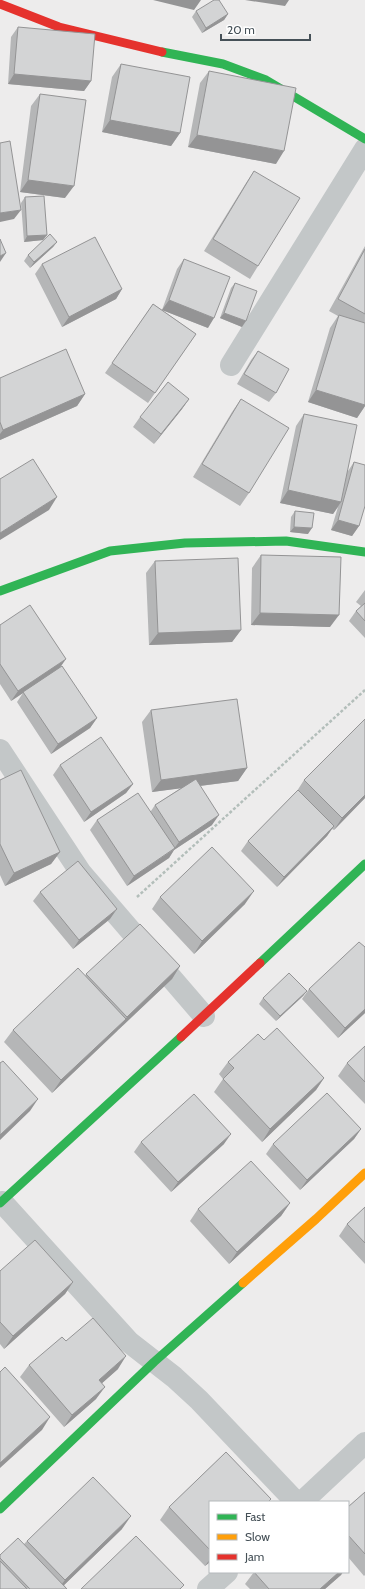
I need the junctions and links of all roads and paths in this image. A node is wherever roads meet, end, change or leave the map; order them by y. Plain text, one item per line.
1 (0, 4) edge
2 (365, 139) edge
3 (365, 149) edge
4 (231, 365) dead end
5 (365, 552) edge
6 (0, 591) edge
7 (365, 690) edge
8 (0, 750) edge
9 (365, 864) edge
10 (118, 915) junction
11 (204, 1016) junction
12 (365, 1172) edge
13 (1, 1203) edge
14 (154, 1362) junction
15 (365, 1443) edge
16 (295, 1501) edge
17 (303, 1501) edge
18 (0, 1508) edge
19 (225, 1573) edge
20 (208, 1589) edge

1 - 2 street
3 - 4 street
5 - 6 street
7 - 10 path
8 - 10 street
9 - 11 street
10 - 11 street
11 - 13 street
12 - 14 street
13 - 14 street
14 - 16 street
14 - 18 street
15 - 17 street
19 - 20 street

